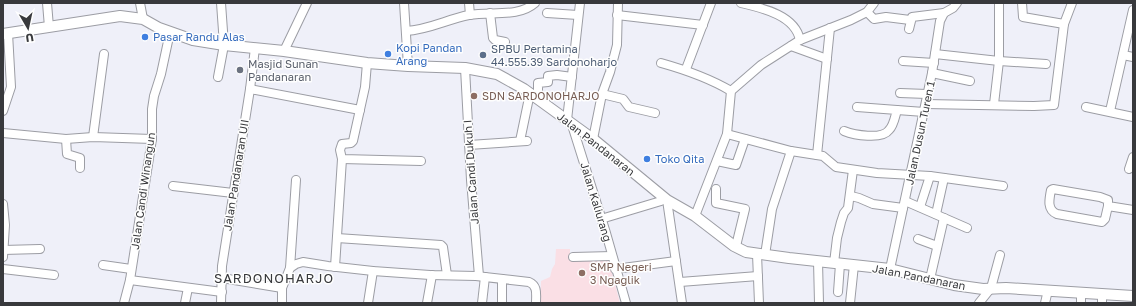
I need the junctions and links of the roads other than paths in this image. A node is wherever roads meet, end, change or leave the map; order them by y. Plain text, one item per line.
1 (47, 3) edge
2 (140, 3) edge
3 (221, 3) edge
4 (307, 3) edge
5 (404, 3) edge
6 (469, 3) edge
7 (535, 3) edge
8 (580, 3) edge
9 (618, 3) edge
10 (711, 3) edge
11 (741, 3) edge
12 (874, 3) edge
13 (957, 3) edge
14 (999, 3) edge
15 (1022, 3) edge
16 (1072, 3) edge
17 (1133, 10) edge
18 (867, 12) junction
19 (490, 13) junction
20 (547, 13) dead end
21 (944, 13) junction
22 (470, 15) junction
23 (578, 15) junction
24 (618, 15) junction
25 (144, 19) junction
26 (1064, 24) junction
27 (703, 25) junction
28 (49, 27) junction
29 (830, 28) junction
30 (406, 31) junction
31 (170, 32) junction
32 (5, 33) edge
33 (800, 40) junction
34 (505, 42) dead end
35 (224, 45) junction
36 (791, 46) junction
37 (254, 48) junction
38 (284, 51) junction
39 (104, 54) dead end
40 (935, 54) junction
41 (1123, 55) junction
42 (1133, 57) edge
43 (827, 58) junction
44 (903, 61) dead end
45 (999, 61) junction
46 (367, 63) junction
47 (661, 63) dead end
48 (934, 63) junction
49 (1046, 64) dead end
50 (408, 66) junction
51 (465, 68) junction
52 (686, 70) junction
53 (932, 73) junction
54 (218, 77) dead end
55 (572, 77) junction
56 (970, 81) dead end
57 (250, 89) junction
58 (731, 91) junction
59 (900, 93) dead end
60 (602, 94) junction
61 (927, 94) junction
62 (534, 96) junction
63 (994, 104) junction
64 (4, 107) edge
65 (857, 107) dead end
66 (1086, 107) dead end
67 (925, 108) junction
68 (360, 110) junction
69 (897, 110) junction
70 (1110, 111) junction
71 (655, 113) dead end
72 (1133, 117) edge
73 (570, 122) junction
74 (844, 131) dead end
75 (3, 133) edge
76 (727, 134) junction
77 (93, 137) junction
78 (66, 139) junction
79 (152, 139) junction
80 (593, 139) junction
81 (745, 139) junction
82 (469, 145) junction
83 (791, 152) junction
84 (817, 155) junction
85 (1133, 157) edge
86 (342, 159) junction
87 (421, 161) dead end
88 (717, 161) junction
89 (80, 168) dead end
90 (1129, 169) dead end
91 (853, 170) junction
92 (910, 175) junction
93 (930, 176) junction
94 (944, 178) junction
95 (296, 180) dead end
96 (173, 186) dead end
97 (1003, 186) dead end
98 (716, 189) dead end
99 (233, 193) junction
100 (850, 196) junction
101 (664, 200) junction
102 (3, 204) edge
103 (904, 204) junction
104 (1108, 206) junction
105 (920, 207) junction
106 (1133, 210) edge
107 (936, 214) junction
108 (695, 216) junction
109 (944, 218) junction
110 (601, 219) junction
111 (967, 228) dead end
112 (337, 238) junction
113 (918, 239) dead end
114 (736, 246) junction
115 (937, 246) junction
116 (40, 249) dead end
117 (4, 250) edge
118 (761, 254) junction
119 (1000, 255) dead end
120 (612, 256) junction
121 (3, 257) edge
122 (573, 257) dead end
123 (676, 261) junction
124 (818, 261) junction
125 (837, 263) junction
126 (103, 265) dead end
127 (854, 265) junction
128 (335, 267) junction
129 (290, 268) junction
130 (3, 269) edge
131 (131, 269) junction
132 (615, 269) junction
133 (890, 269) junction
134 (373, 271) junction
135 (54, 275) dead end
136 (432, 275) junction
137 (447, 275) junction
138 (758, 276) junction
139 (482, 277) junction
140 (222, 278) junction
141 (930, 278) junction
142 (502, 279) junction
143 (130, 280) junction
144 (680, 282) junction
145 (188, 288) junction
146 (282, 288) junction
147 (991, 288) junction
148 (1048, 290) junction
149 (222, 292) junction
150 (838, 292) dead end
151 (1081, 292) junction
152 (1133, 296) edge
153 (1102, 298) edge
154 (124, 303) edge
155 (185, 303) edge
156 (221, 303) edge
157 (282, 303) edge
158 (368, 303) edge
159 (428, 303) edge
160 (482, 303) edge
161 (502, 303) edge
162 (536, 303) edge
163 (626, 303) edge
164 (682, 303) edge
165 (759, 303) edge
166 (819, 303) edge
167 (850, 303) edge
168 (979, 303) edge
169 (1045, 303) edge
170 (1081, 303) edge

1 - 28 street
2 - 25 street
3 - 35 street
4 - 38 street
5 - 30 street
6 - 22 street
7 - 19 street
8 - 23 street
9 - 24 street
10 - 27 street
11 - 33 street
12 - 18 street
13 - 21 street
14 - 45 street
15 - 26 street
16 - 26 street
17 - 41 street
18 - 21 street
18 - 29 street
19 - 22 street
19 - 34 street
20 - 23 street
21 - 40 street, Jalan Dusun Turen 1
22 - 30 street
23 - 55 street
24 - 27 street
24 - 60 street
25 - 28 main road, Jalan Pandanaran
25 - 31 main road, Jalan Pandanaran
26 - 63 street
27 - 52 street
28 - 32 main road, Jalan Pandanaran
29 - 33 street
29 - 43 street
30 - 50 street
31 - 35 main road, Jalan Pandanaran
31 - 79 street, Jalan Candi Winangun
32 - 64 street
33 - 36 street
35 - 37 main road, Jalan Pandanaran
35 - 54 street
36 - 43 street
36 - 58 street
37 - 38 main road, Jalan Pandanaran
37 - 57 street, Jalan Pandanaran UII
38 - 46 main road, Jalan Pandanaran
39 - 77 street
40 - 45 street
40 - 48 street, Jalan Dusun Turen 1
41 - 42 street
41 - 70 street
43 - 84 street
44 - 48 street
45 - 49 street
45 - 63 street
46 - 50 main road, Jalan Pandanaran
46 - 68 street
47 - 52 street
48 - 53 street, Jalan Dusun Turen 1
50 - 51 main road, Jalan Pandanaran
51 - 62 main road, Jalan Pandanaran
51 - 82 street, Jalan Candi Dukuh I
52 - 58 street
53 - 56 street
53 - 61 street, Jalan Dusun Turen 1
55 - 62 street
55 - 73 street
57 - 68 street
57 - 99 street, Jalan Pandanaran UII
58 - 76 street
59 - 61 street
60 - 71 street
60 - 80 street
61 - 67 street, Jalan Dusun Turen 1
62 - 73 main road, Jalan Pandanaran
62 - 82 street
63 - 67 street
65 - 69 street
66 - 70 street
67 - 69 street
67 - 92 street, Jalan Dusun Turen 1
68 - 86 street
69 - 74 street
70 - 72 street
73 - 80 main road, Jalan Pandanaran
73 - 110 street, Jalan Kaliurang
75 - 78 street
76 - 81 street
76 - 88 street
77 - 78 street
77 - 79 street
78 - 89 street
79 - 131 street, Jalan Candi Winangun
80 - 101 main road, Jalan Pandanaran
81 - 83 street
81 - 88 street
82 - 139 street, Jalan Candi Dukuh I
83 - 84 street
83 - 118 street
84 - 91 street
85 - 90 street
86 - 87 street
86 - 112 street
88 - 108 street
91 - 92 street
91 - 100 street
92 - 93 street
92 - 103 street, Jalan Dusun Turen 1
93 - 94 street
93 - 105 street
94 - 97 street
94 - 107 street
95 - 129 street
96 - 99 street
98 - 114 street
99 - 140 street, Jalan Pandanaran UII
100 - 103 street
100 - 125 street
101 - 108 main road, Jalan Pandanaran
101 - 110 street
101 - 123 street
102 - 117 street
103 - 105 street
103 - 133 street, Jalan Dusun Turen 1
104 - 104 street
104 - 106 street
105 - 107 street
107 - 109 street
108 - 114 main road, Jalan Pandanaran
109 - 111 street
109 - 115 street
110 - 120 street, Jalan Kaliurang
112 - 128 street
112 - 137 street
113 - 115 street
114 - 118 main road, Jalan Pandanaran
115 - 141 street
116 - 117 street
117 - 121 street
118 - 124 main road, Jalan Pandanaran
118 - 138 street
119 - 147 street
120 - 122 street
120 - 132 street, Jalan Kaliurang
123 - 132 street
123 - 144 street
124 - 125 main road, Jalan Pandanaran
124 - 166 street
125 - 127 main road, Jalan Pandanaran
125 - 150 street
126 - 131 street
127 - 133 main road, Jalan Pandanaran
127 - 167 street
128 - 129 street
128 - 134 street
129 - 146 street
130 - 135 street
131 - 143 street, Jalan Candi Winangun
132 - 163 street, Jalan Kaliurang
133 - 141 main road, Jalan Pandanaran
134 - 136 street
134 - 158 street
136 - 137 street
136 - 159 street
137 - 139 street
138 - 144 street
138 - 165 street
139 - 142 street
139 - 160 street, Jalan Candi Dukuh I
140 - 146 street
140 - 149 street, Jalan Pandanaran UII
141 - 147 main road, Jalan Pandanaran
142 - 161 street
142 - 162 street
143 - 145 street
143 - 154 street, Jalan Candi Winangun
144 - 164 street
145 - 149 street
145 - 155 street
146 - 157 street
147 - 148 main road, Jalan Pandanaran
147 - 168 street
148 - 151 main road, Jalan Pandanaran
148 - 169 street
149 - 156 street, Jalan Pandanaran UII
151 - 153 main road, Jalan Pandanaran
151 - 170 street
152 - 153 main road, Jalan Pandanaran

